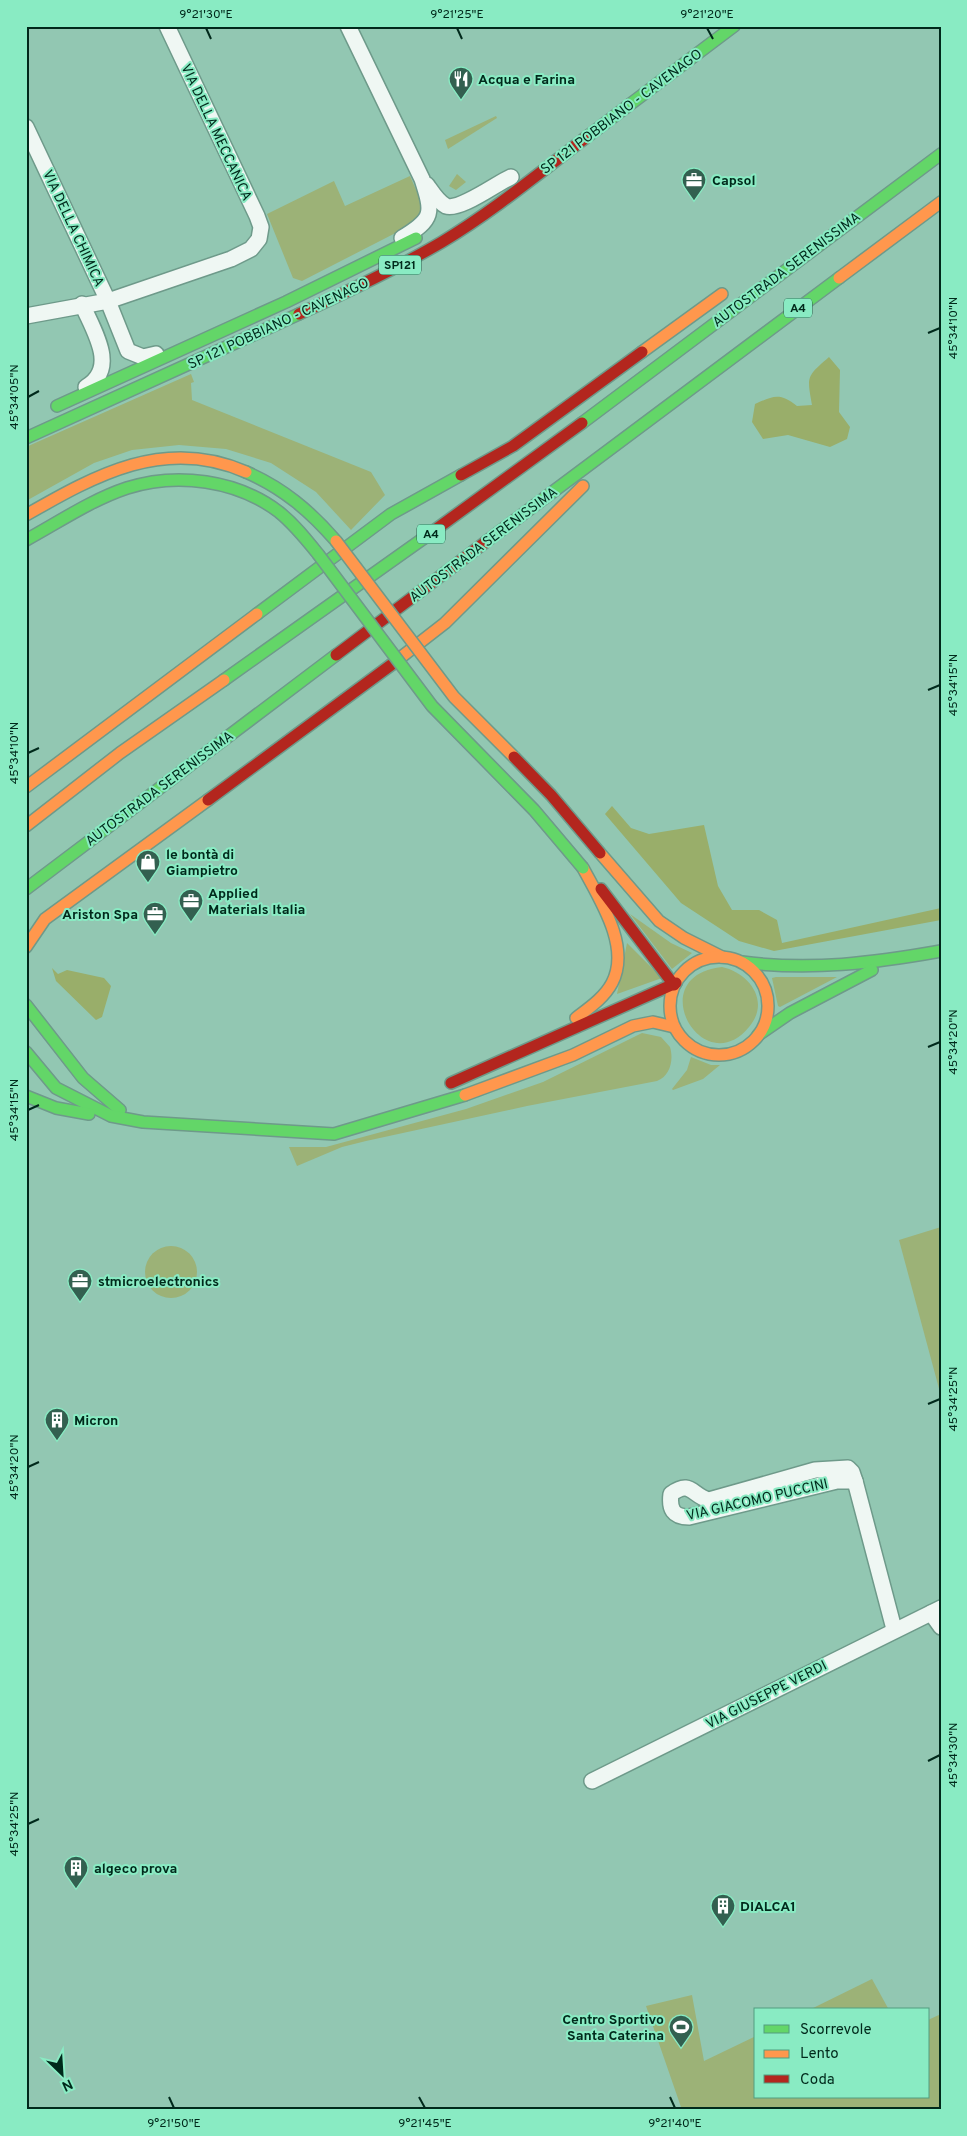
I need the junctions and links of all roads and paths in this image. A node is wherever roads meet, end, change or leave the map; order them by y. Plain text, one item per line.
1 (168, 26) edge
2 (348, 26) edge
3 (734, 26) edge
4 (26, 127) edge
5 (941, 154) edge
6 (515, 174) joint
7 (422, 179) junction
8 (941, 202) edge
9 (455, 216) dead end
10 (431, 231) dead end
11 (831, 235) junction
12 (772, 265) dead end
13 (334, 279) junction
14 (731, 288) dead end
15 (108, 301) junction
16 (82, 304) junction
17 (26, 316) edge
18 (193, 344) junction
19 (128, 351) junction
20 (129, 372) junction
21 (49, 410) joint
22 (654, 415) junction
23 (26, 432) edge
24 (26, 438) edge
25 (26, 515) edge
26 (26, 540) edge
27 (26, 787) edge
28 (26, 826) edge
29 (583, 868) junction
30 (26, 889) edge
31 (26, 947) edge
32 (941, 951) edge
33 (722, 957) junction
34 (893, 960) junction
35 (742, 962) junction
36 (674, 984) junction
37 (26, 1005) edge
38 (674, 1027) junction
39 (758, 1035) junction
40 (539, 1044) junction
41 (26, 1052) edge
42 (444, 1086) dead end
43 (426, 1094) dead end
44 (26, 1096) edge
45 (111, 1116) junction
46 (143, 1122) junction
47 (350, 1131) junction
48 (854, 1481) junction
49 (936, 1610) edge
50 (941, 1627) edge
51 (894, 1629) junction
52 (592, 1781) dead end

1 - 15 street, VIA DELLA MECCANICA
2 - 7 street
3 - 24 main road, SP 121 POBBIANO - CAVENAGO / SP121
4 - 15 street, VIA DELLA CHIMICA
5 - 11 main road, AUTOSTRADA SERENISSIMA / A4
6 - 7 street
6 - 9 main road
7 - 13 street
8 - 22 main road, AUTOSTRADA SERENISSIMA / A4
10 - 13 main road, SP 121 POBBIANO - CAVENAGO / SP121
11 - 12 main road
11 - 28 main road, AUTOSTRADA SERENISSIMA / A4
13 - 18 main road, SP 121 POBBIANO - CAVENAGO / SP121
14 - 27 main road
15 - 16 street
15 - 19 street, VIA DELLA CHIMICA
16 - 17 street
16 - 21 street
18 - 19 street
18 - 20 main road, SP 121 POBBIANO - CAVENAGO / SP121
19 - 20 street, VIA DELLA CHIMICA
20 - 21 main road, SP 121 POBBIANO - CAVENAGO / SP121
20 - 23 main road
22 - 30 main road, AUTOSTRADA SERENISSIMA / A4
22 - 31 main road
25 - 33 main road, bridge
26 - 29 main road, bridge
29 - 36 main road
29 - 40 main road
32 - 34 main road
33 - 35 main road
33 - 36 main road
34 - 35 main road
34 - 39 main road
35 - 39 main road
36 - 38 main road
36 - 40 main road
37 - 46 main road
38 - 39 main road
38 - 47 main road
40 - 42 main road
41 - 45 main road
43 - 47 main road
44 - 45 main road
45 - 46 main road
46 - 47 main road
48 - 48 street, VIA GIACOMO PUCCINI
48 - 51 street
49 - 50 street
49 - 51 street, VIA GIUSEPPE VERDI
51 - 52 street, VIA GIUSEPPE VERDI

